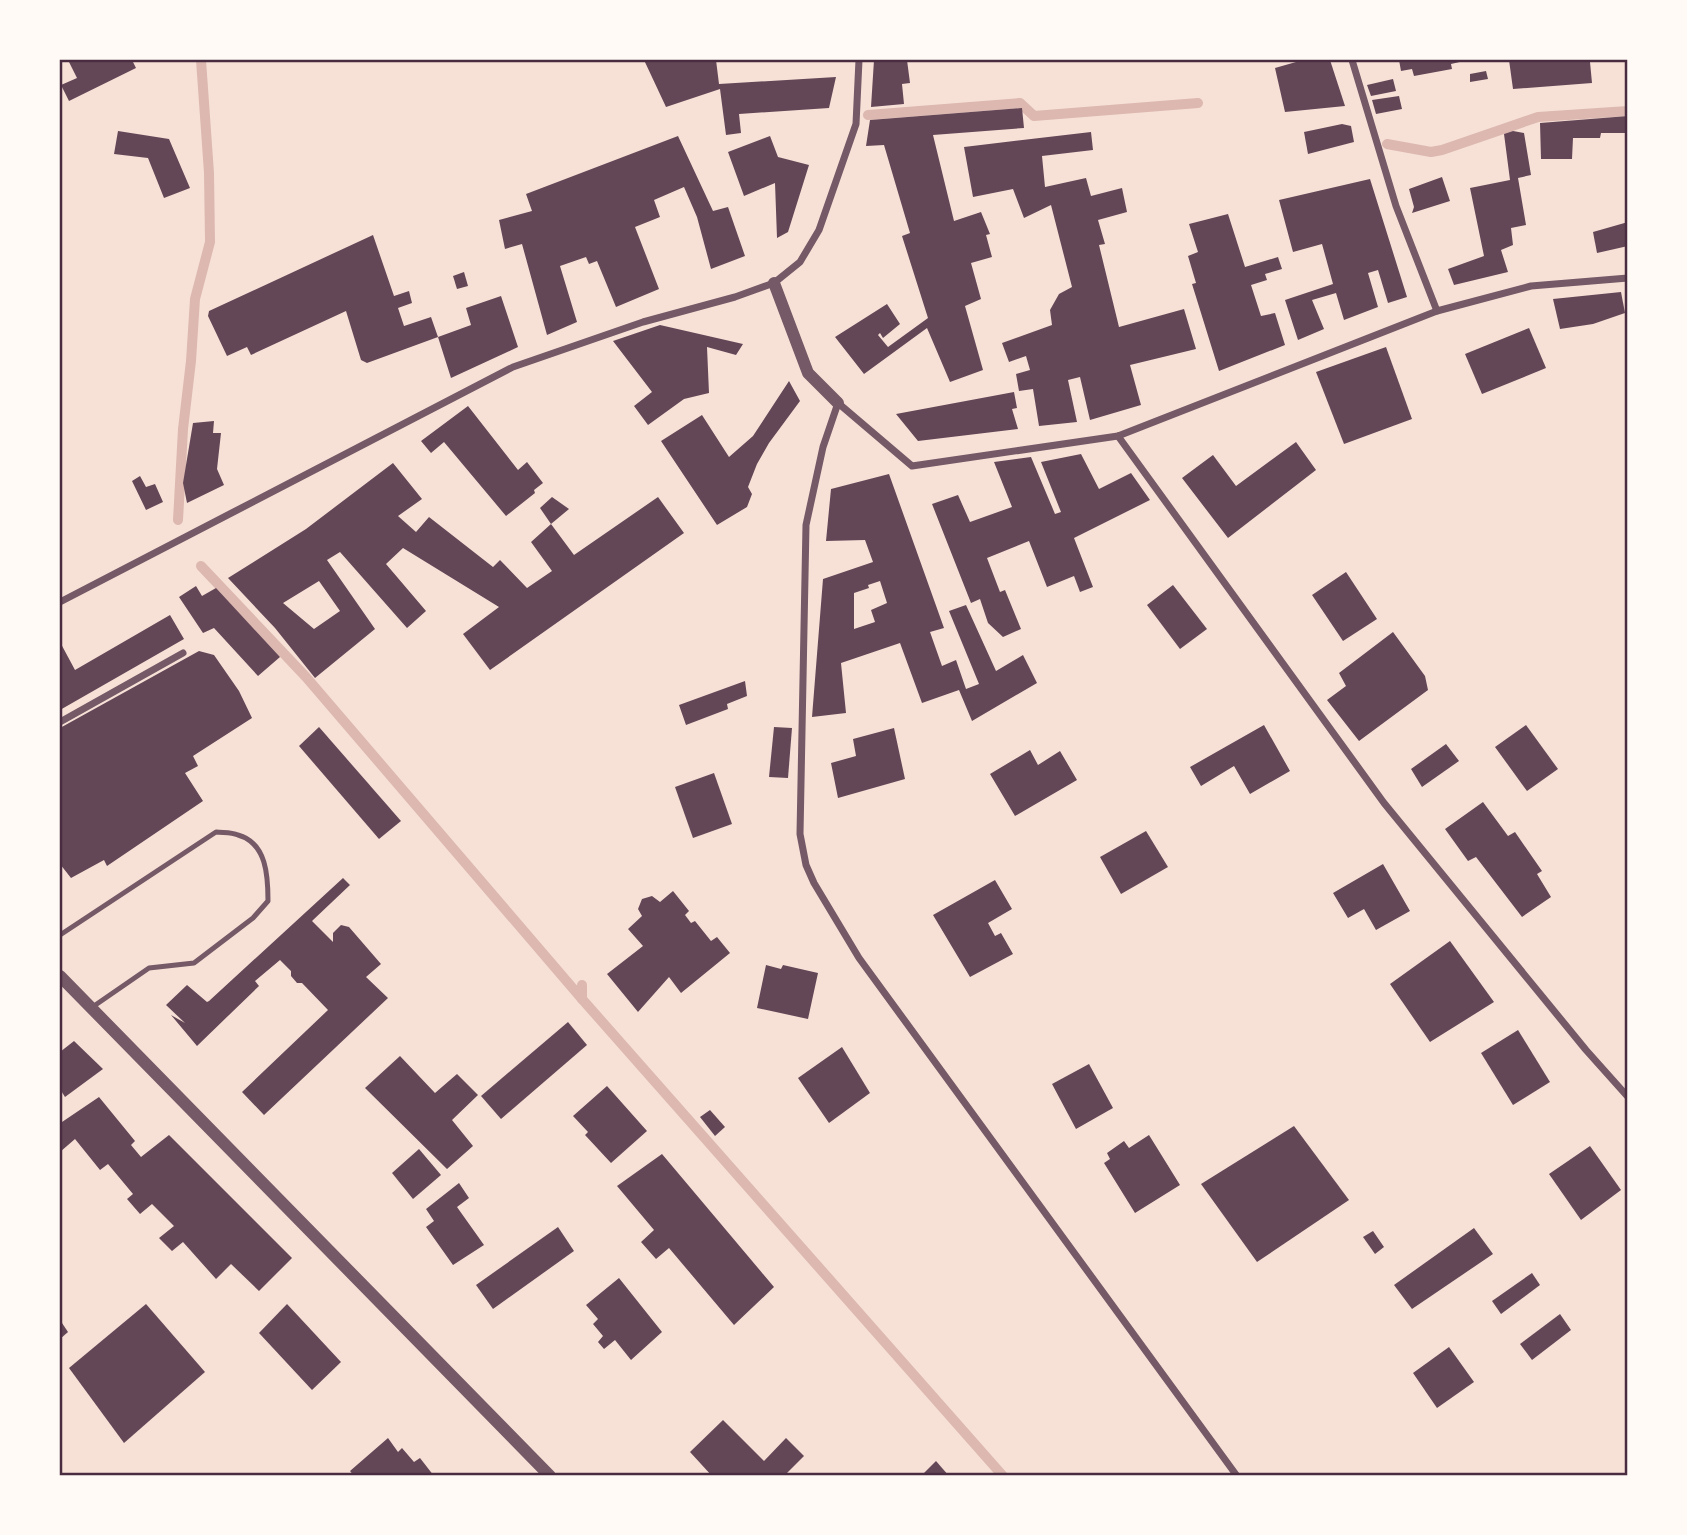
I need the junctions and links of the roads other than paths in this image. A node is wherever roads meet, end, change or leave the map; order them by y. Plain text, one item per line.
1 (859, 60) edge
2 (1352, 60) edge
3 (1628, 278) edge
4 (774, 283) junction
5 (1437, 311) junction
6 (838, 404) junction
7 (1118, 436) junction
8 (60, 602) edge
9 (183, 653) dead end
10 (60, 722) edge
11 (60, 935) edge
12 (60, 976) edge
13 (90, 1009) junction
14 (1628, 1097) edge
15 (550, 1475) edge
16 (1237, 1475) edge

1 - 4 street
2 - 5 street
3 - 5 street
4 - 6 street
4 - 8 street
5 - 7 street
6 - 7 street
6 - 16 street
7 - 14 street
9 - 10 street
11 - 13 lane
12 - 13 street
13 - 15 street

